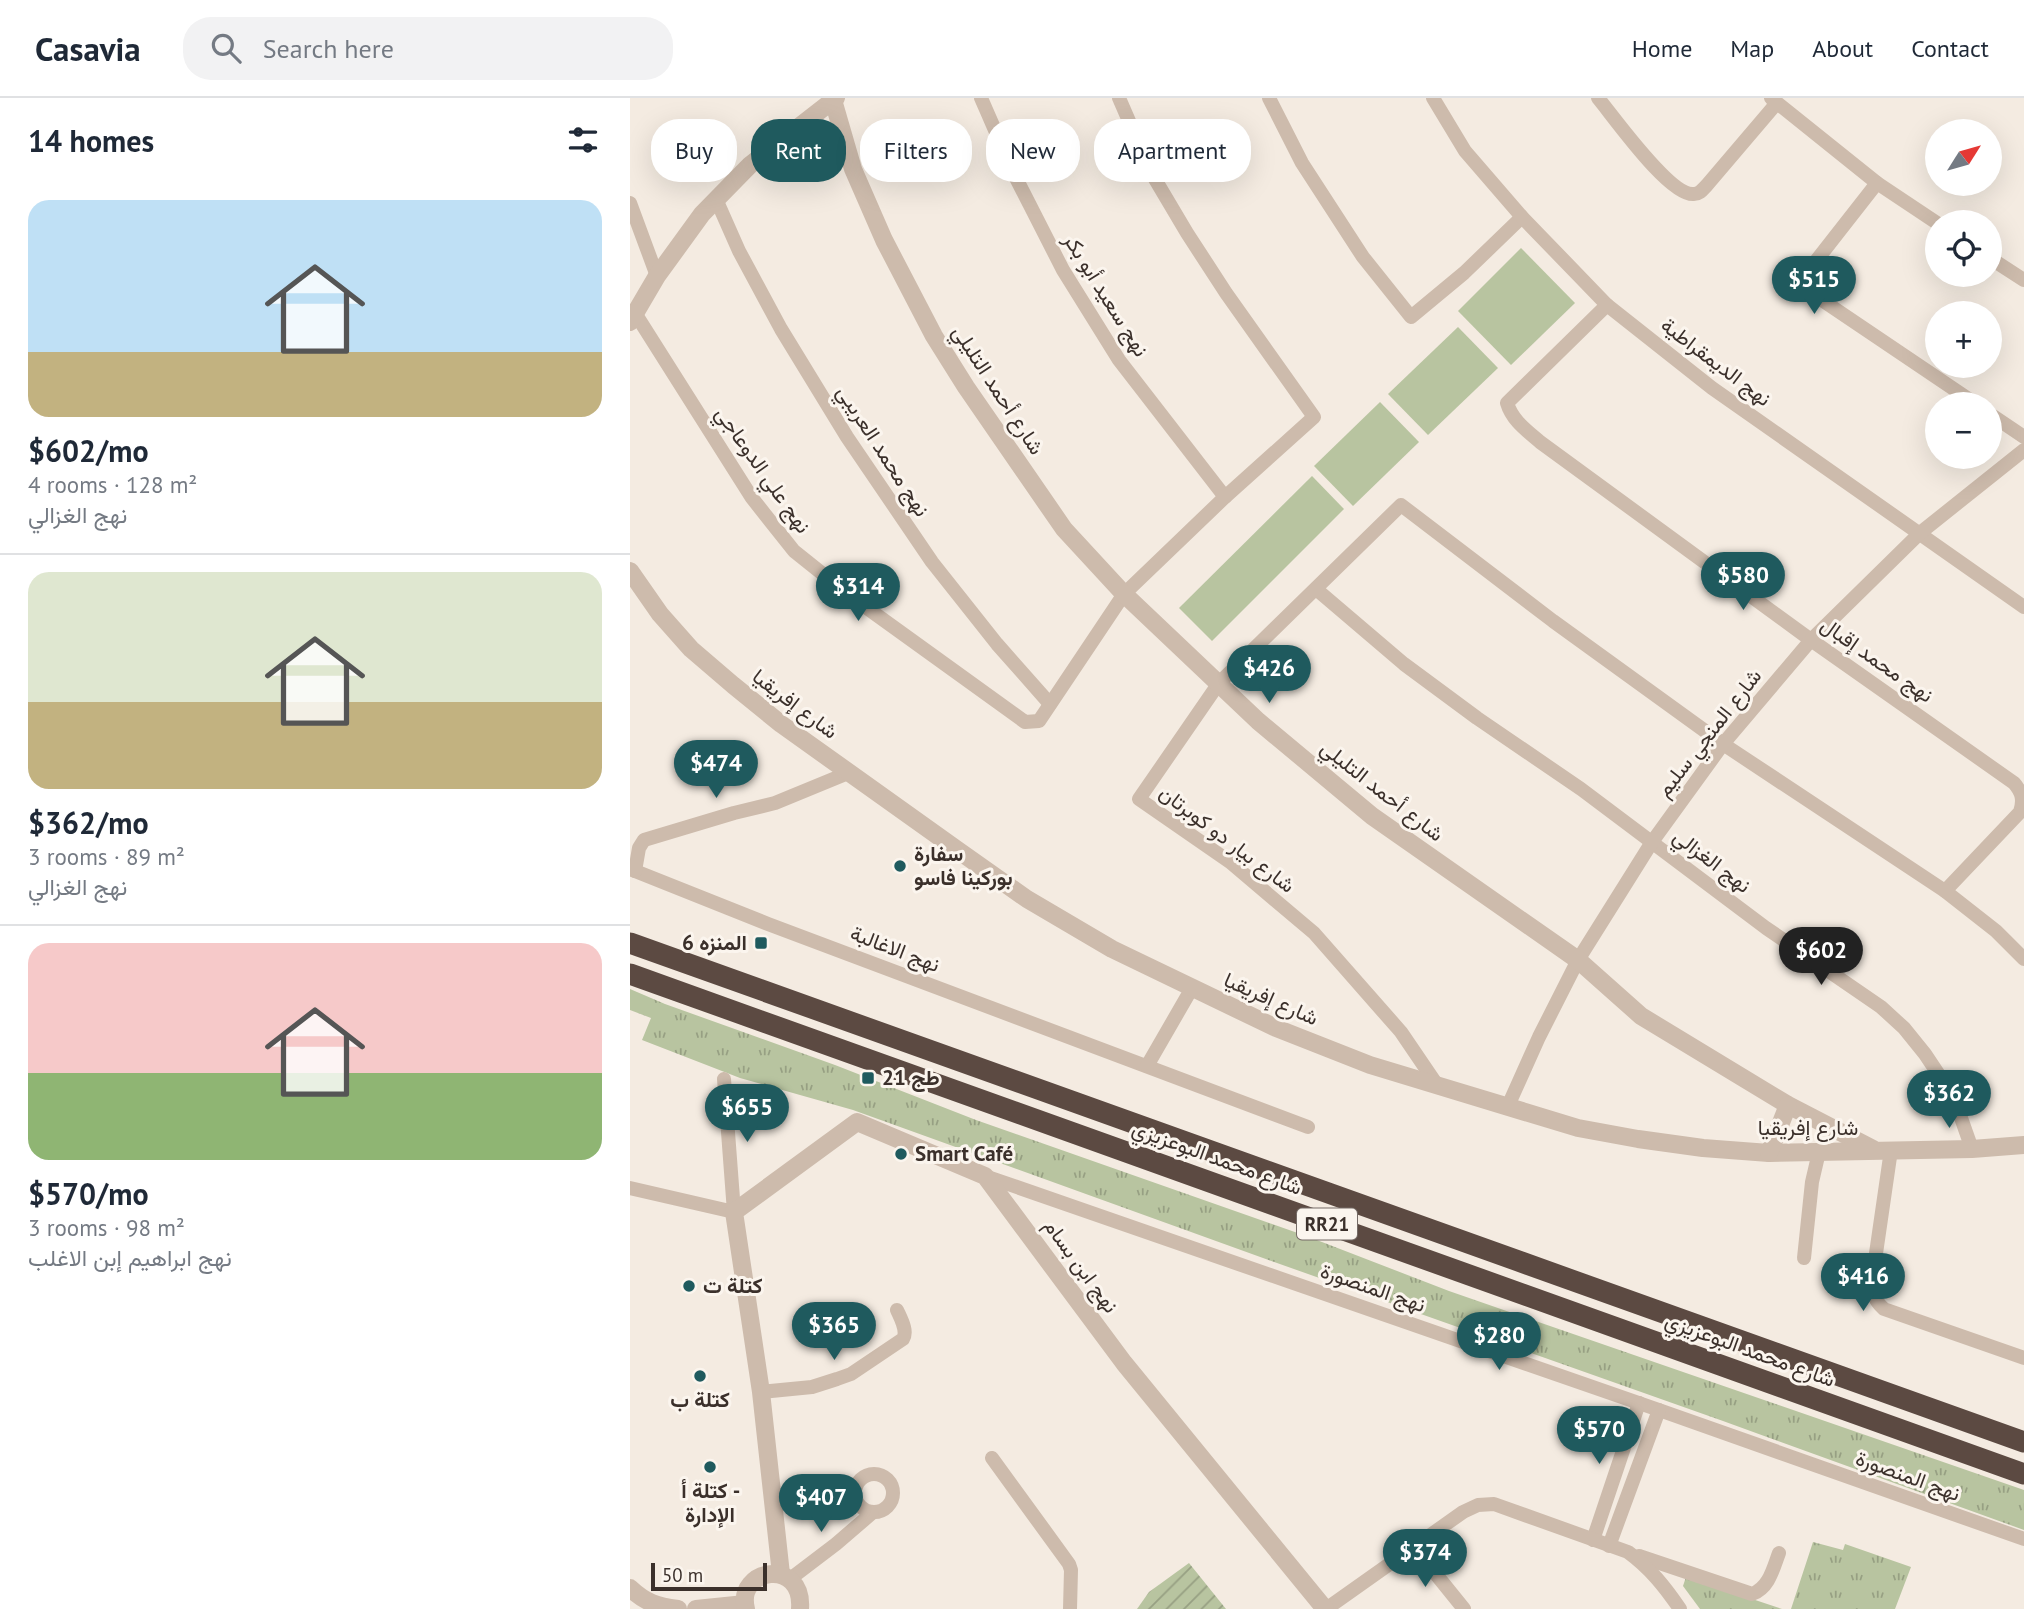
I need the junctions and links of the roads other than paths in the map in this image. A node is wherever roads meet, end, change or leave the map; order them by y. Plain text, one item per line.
1 (981, 98) edge
2 (1119, 98) edge
3 (1269, 98) edge
4 (1433, 98) edge
5 (1598, 98) edge
6 (834, 99) edge
7 (1774, 101) edge
8 (1877, 183) junction
9 (716, 199) junction
10 (630, 204) edge
11 (1925, 215) edge
12 (1522, 217) junction
13 (2002, 266) edge
14 (657, 276) junction
15 (2024, 280) edge
16 (1607, 304) junction
17 (633, 317) edge
18 (1958, 392) edge
19 (2002, 422) edge
20 (2024, 437) edge
21 (2024, 450) edge
22 (1225, 497) junction
23 (1920, 533) junction
24 (630, 571) edge
25 (1316, 589) junction
26 (1124, 594) junction
27 (2024, 607) edge
28 (1811, 640) junction
29 (1219, 683) junction
30 (1050, 704) junction
31 (1723, 744) junction
32 (848, 773) junction
33 (2023, 799) edge
34 (1652, 842) junction
35 (633, 870) edge
36 (1945, 891) junction
37 (630, 943) edge
38 (2024, 959) edge
39 (1578, 960) junction
40 (630, 974) edge
41 (1192, 988) junction
42 (1147, 1066) junction
43 (724, 1079) dead end
44 (1437, 1085) junction
45 (1788, 1105) junction
46 (1508, 1106) junction
47 (1308, 1127) dead end
48 (2024, 1145) edge
49 (1972, 1149) junction
50 (1883, 1150) junction
51 (1819, 1152) junction
52 (1769, 1153) junction
53 (985, 1176) junction
54 (630, 1188) edge
55 (734, 1212) junction
56 (1804, 1258) dead end
57 (897, 1310) dead end
58 (2024, 1358) edge
59 (761, 1392) junction
60 (1639, 1403) junction
61 (1659, 1410) junction
62 (2024, 1441) edge
63 (992, 1458) dead end
64 (2024, 1474) edge
65 (872, 1513) dead end
66 (2024, 1539) edge
67 (1593, 1540) junction
68 (1609, 1546) junction
69 (1414, 1547) junction
70 (1628, 1552) junction
71 (1779, 1553) dead end
72 (785, 1577) junction
73 (630, 1588) edge
74 (746, 1606) edge
75 (678, 1609) edge
76 (696, 1609) edge
77 (800, 1609) edge
78 (1070, 1609) edge
79 (1326, 1609) edge
80 (1464, 1609) edge
81 (1681, 1609) edge

1 - 22 street, نهج سعيد أبو بكر
2 - 22 street, نهج علي الدوعاجي
3 - 12 street
4 - 12 street, نهج الديمقراطية
5 - 7 street
6 - 9 street
6 - 26 street, شارع أحمد التليلي
7 - 8 street
8 - 11 street
8 - 18 street
9 - 14 street
9 - 30 street, نهج محمد العريبي
10 - 14 street
12 - 16 street, نهج الديمقراطية
13 - 15 street
14 - 17 street
16 - 23 street, نهج الديمقراطية
16 - 28 street, نهج محمد إقبال
17 - 30 street, نهج علي الدوعاجي
19 - 20 street
21 - 23 street, شارع المنجي سليم
22 - 26 street, نهج علي الدوعاجي
23 - 27 street, نهج الديمقراطية
23 - 28 street, شارع المنجي سليم
24 - 32 street, شارع إفريقيا
25 - 29 street, شارع بيار دو كوبرتان
25 - 31 street, شارع بيار دو كوبرتان
25 - 34 street, نهج الغزالي
26 - 29 street, شارع أحمد التليلي
26 - 30 street, نهج علي الدوعاجي
28 - 31 street, شارع المنجي سليم
28 - 33 street, نهج محمد إقبال
29 - 39 street, شارع أحمد التليلي
29 - 44 street, شارع بيار دو كوبرتان
31 - 34 street, شارع المنجي سليم
31 - 36 street
32 - 35 street
32 - 41 street, شارع إفريقيا
33 - 36 street
34 - 39 street, شارع المنجي سليم
34 - 49 street, نهج الغزالي
35 - 42 street, نهج الاغالبة
36 - 38 street
37 - 62 highway, شارع محمد البوعزيزي / RR21
39 - 45 street, شارع أحمد التليلي
39 - 46 street, شارع المنجي سليم
40 - 64 highway, شارع محمد البوعزيزي / RR21
41 - 42 street
41 - 44 street, شارع إفريقيا
42 - 47 street, نهج الاغالبة
43 - 55 street
44 - 46 street, شارع إفريقيا
45 - 50 street, شارع أحمد التليلي
45 - 52 street
46 - 52 street, شارع إفريقيا
48 - 49 street, شارع إفريقيا
49 - 50 street, شارع إفريقيا
50 - 51 street, شارع إفريقيا
50 - 58 street
51 - 52 street, شارع إفريقيا
51 - 56 street
53 - 55 street
53 - 60 street, نهج المنصورة
53 - 79 street, نهج ابن بسام
54 - 55 street
55 - 59 street
57 - 59 street
59 - 72 street
60 - 61 street, نهج المنصورة
60 - 67 street
61 - 66 street, نهج المنصورة
61 - 68 street
63 - 78 street
65 - 72 street
67 - 68 street
67 - 69 street
68 - 70 street
69 - 79 street
69 - 80 street
70 - 71 street
70 - 81 street
72 - 74 street
72 - 77 street
73 - 75 street
74 - 76 street

